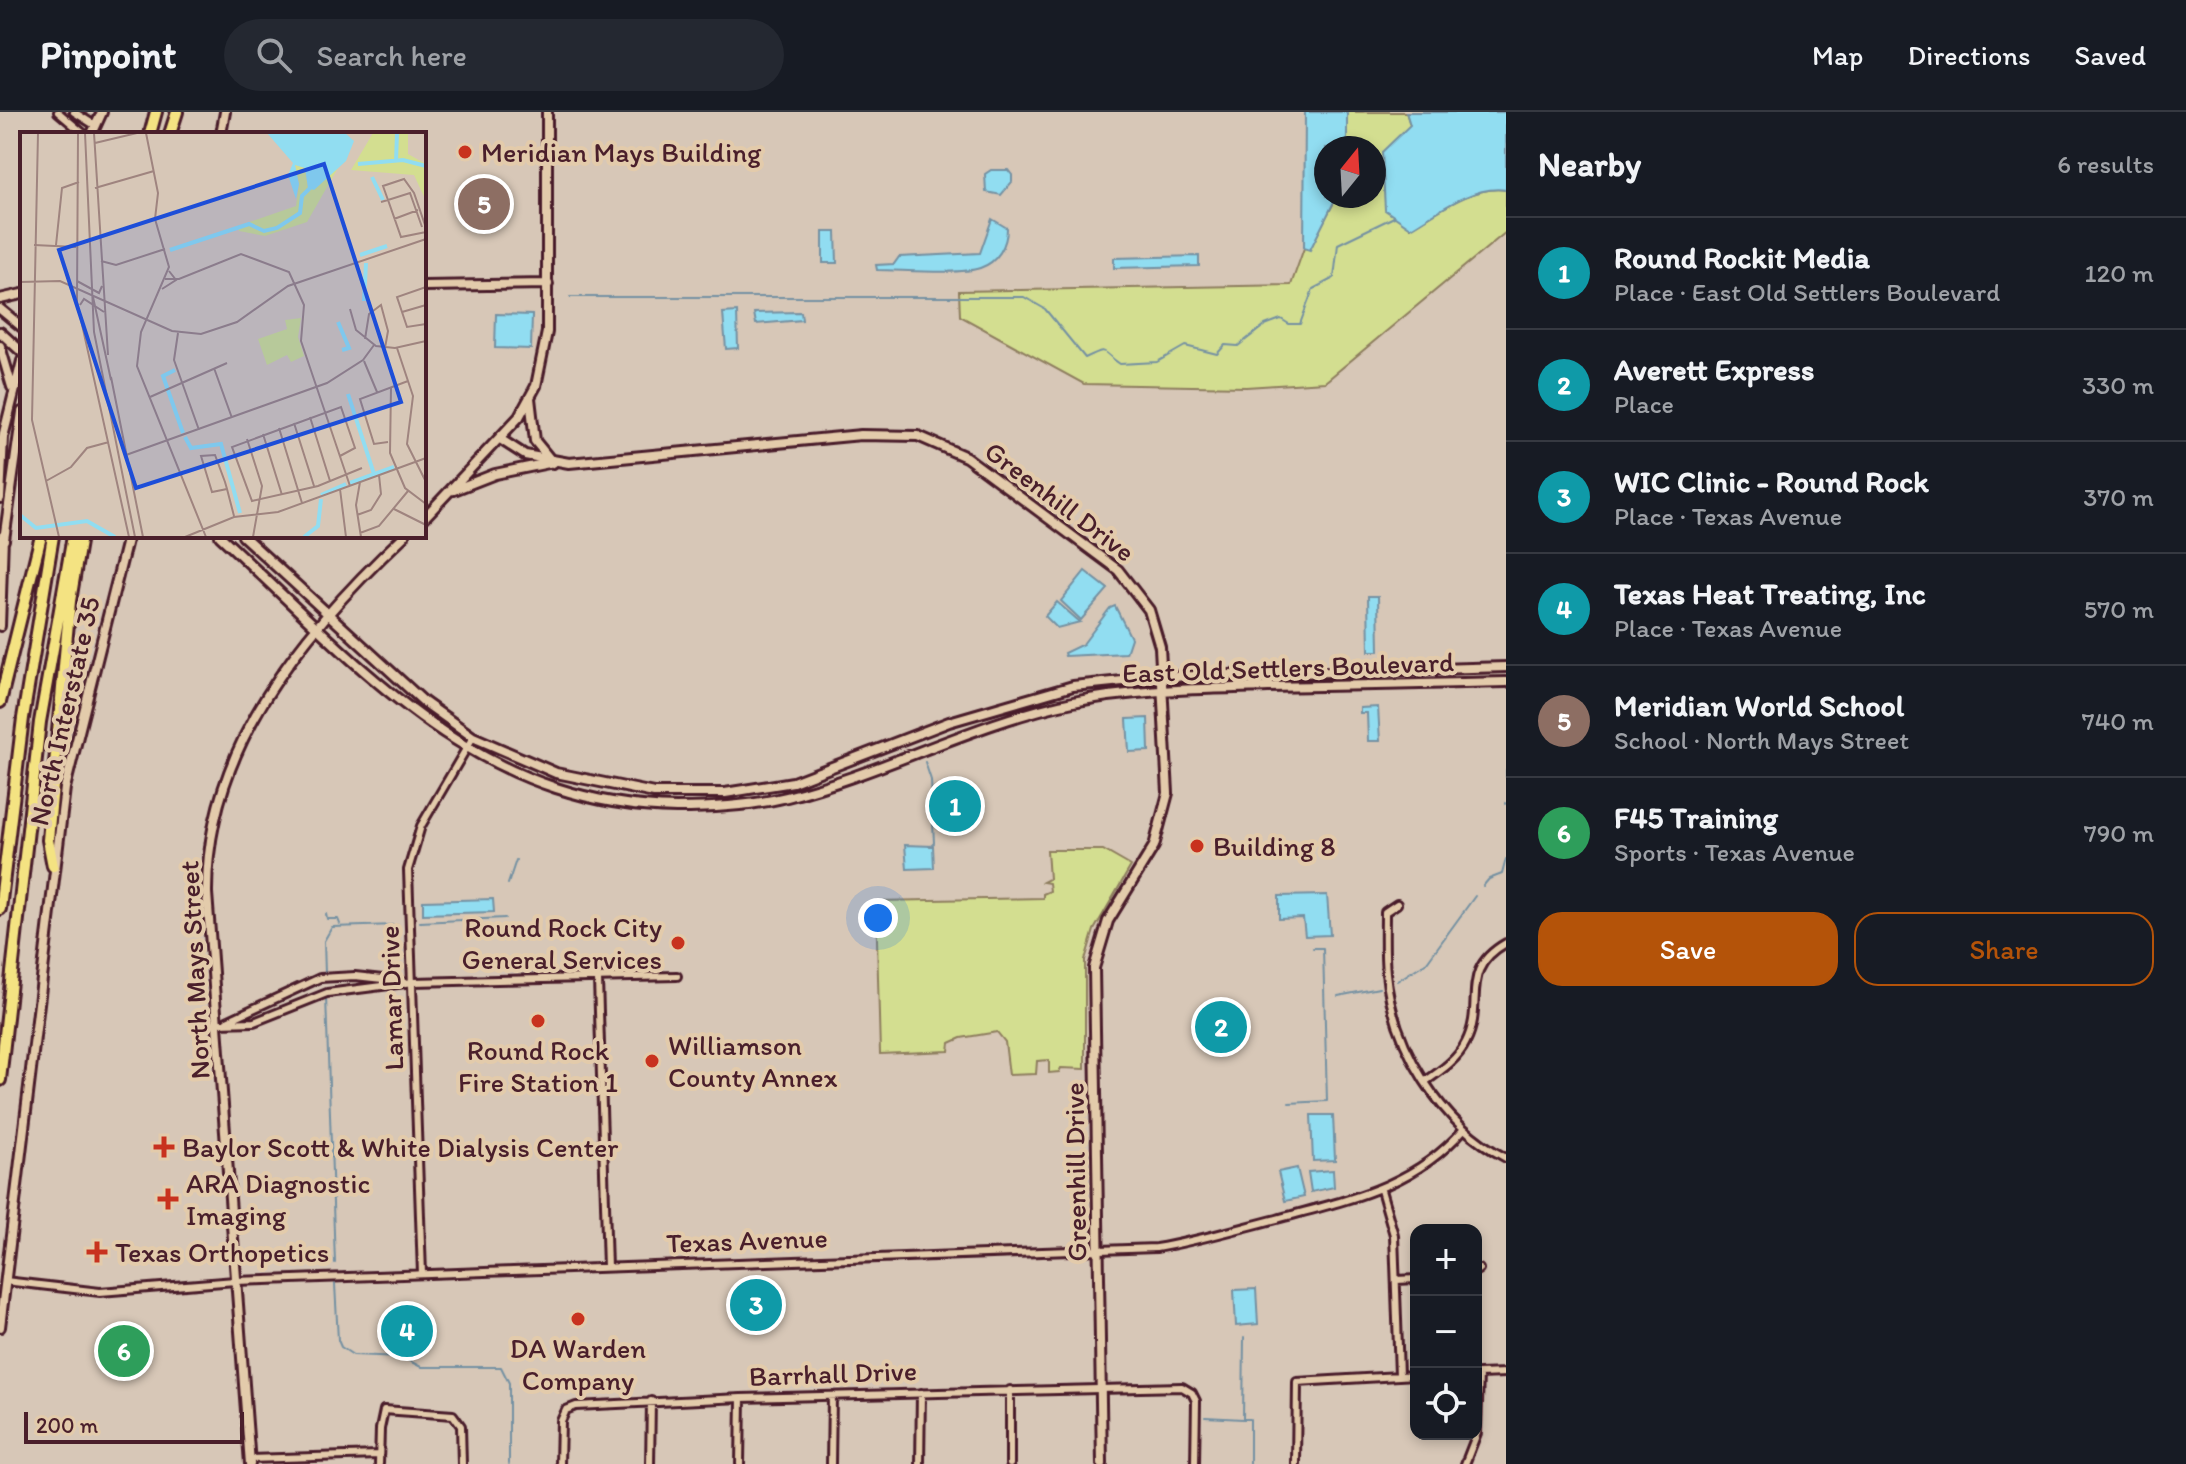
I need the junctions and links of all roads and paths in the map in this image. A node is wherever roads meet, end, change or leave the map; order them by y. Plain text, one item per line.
1 (58, 112) edge
2 (74, 112) edge
3 (102, 112) edge
4 (156, 112) edge
5 (177, 112) edge
6 (225, 112) edge
7 (547, 112) edge
8 (94, 130) edge
9 (82, 132) edge
10 (151, 132) edge
11 (171, 132) edge
12 (221, 132) edge
13 (548, 270) junction
14 (531, 284) junction
15 (548, 284) junction
16 (426, 286) edge
17 (20, 294) edge
18 (547, 298) junction
19 (0, 299) edge
20 (0, 309) edge
21 (20, 325) edge
22 (0, 332) edge
23 (0, 346) edge
24 (20, 350) edge
25 (20, 367) edge
26 (12, 389) junction
27 (530, 397) junction
28 (20, 426) edge
29 (500, 439) junction
30 (553, 463) junction
31 (450, 491) junction
32 (0, 498) edge
33 (426, 516) edge
34 (41, 538) edge
35 (53, 538) edge
36 (73, 538) edge
37 (81, 538) edge
38 (128, 538) edge
39 (222, 538) edge
40 (245, 538) edge
41 (402, 538) edge
42 (4, 540) junction
43 (329, 616) junction
44 (0, 626) edge
45 (318, 628) junction
46 (1506, 667) edge
47 (1162, 677) junction
48 (1506, 682) edge
49 (1163, 690) junction
50 (0, 702) edge
51 (473, 737) junction
52 (466, 749) junction
53 (53, 866) junction
54 (1397, 904) dead end
55 (0, 909) edge
56 (1506, 943) edge
57 (677, 976) dead end
58 (598, 980) junction
59 (413, 982) junction
60 (218, 1023) junction
61 (0, 1080) edge
62 (1426, 1081) junction
63 (1463, 1130) junction
64 (1506, 1158) edge
65 (1381, 1190) junction
66 (1099, 1249) junction
67 (607, 1267) junction
68 (422, 1274) junction
69 (1410, 1279) edge
70 (1397, 1280) junction
71 (5, 1281) junction
72 (235, 1281) junction
73 (0, 1327) edge
74 (1506, 1373) edge
75 (1482, 1374) edge
76 (1399, 1375) junction
77 (1410, 1375) edge
78 (1102, 1387) junction
79 (1010, 1390) junction
80 (921, 1393) junction
81 (832, 1396) junction
82 (741, 1398) junction
83 (651, 1401) junction
84 (1474, 1440) edge
85 (379, 1455) junction
86 (250, 1461) edge
87 (379, 1464) edge
88 (462, 1464) edge
89 (560, 1464) edge
90 (650, 1464) edge
91 (740, 1464) edge
92 (831, 1464) edge
93 (920, 1464) edge
94 (1010, 1464) edge
95 (1102, 1464) edge
96 (1195, 1464) edge
97 (1296, 1464) edge
98 (1465, 1464) edge

1 - 9 street
2 - 8 street
3 - 8 main road
4 - 10 highway
5 - 11 highway
6 - 12 main road
7 - 13 main road
13 - 14 main road
13 - 15 main road
14 - 15 main road
14 - 16 main road
14 - 18 main road
15 - 18 main road
17 - 19 main road
18 - 27 main road
20 - 21 main road
22 - 24 main road
23 - 26 main road
25 - 26 main road
26 - 32 main road
27 - 29 main road
27 - 30 main road
28 - 42 main road
29 - 30 main road, Greenhill Drive
29 - 31 main road
30 - 31 main road
30 - 47 main road, Greenhill Drive
31 - 33 main road
32 - 42 main road
34 - 50 highway
35 - 55 highway
36 - 61 highway
37 - 53 highway
38 - 53 main road, North Interstate 35
39 - 45 main road, East Old Settlers Boulevard
40 - 43 main road, East Old Settlers Boulevard
41 - 43 main road, North Mays Street
42 - 44 main road
43 - 45 main road, North Mays Street
43 - 51 main road, East Old Settlers Boulevard
45 - 52 main road, East Old Settlers Boulevard
45 - 60 main road, North Mays Street
46 - 47 main road, East Old Settlers Boulevard
47 - 49 main road, Greenhill Drive
47 - 51 main road, East Old Settlers Boulevard
48 - 49 main road, East Old Settlers Boulevard
49 - 52 main road, East Old Settlers Boulevard
49 - 66 main road, Greenhill Drive
51 - 52 street, Lamar Drive
52 - 59 street, Lamar Drive
53 - 71 main road, North Interstate 35
54 - 62 street
56 - 62 street
57 - 58 street
58 - 59 street
58 - 67 street
59 - 60 street
59 - 60 street
59 - 68 street, Lamar Drive
60 - 72 main road, North Mays Street
62 - 63 street
63 - 64 street
63 - 65 street, Texas Avenue
65 - 66 street, Texas Avenue
65 - 70 street
66 - 67 street, Texas Avenue
66 - 78 main road, Greenhill Drive
67 - 68 street, Texas Avenue
68 - 72 street, Texas Avenue
69 - 70 street
70 - 76 street
71 - 72 street, Texas Avenue
71 - 73 main road, North Interstate 35
72 - 86 main road, North Mays Street
74 - 75 street
76 - 77 street
76 - 97 street
78 - 79 street, Barrhall Drive
78 - 95 main road, Greenhill Drive
78 - 96 street, Barrhall Drive
79 - 80 street, Barrhall Drive
79 - 94 street
80 - 81 street, Barrhall Drive
80 - 93 street
81 - 82 street, Barrhall Drive
81 - 92 street
82 - 83 street, Barrhall Drive
82 - 91 street
83 - 89 street, Barrhall Drive
83 - 90 street
84 - 98 street
85 - 86 street
85 - 87 street
85 - 88 street

